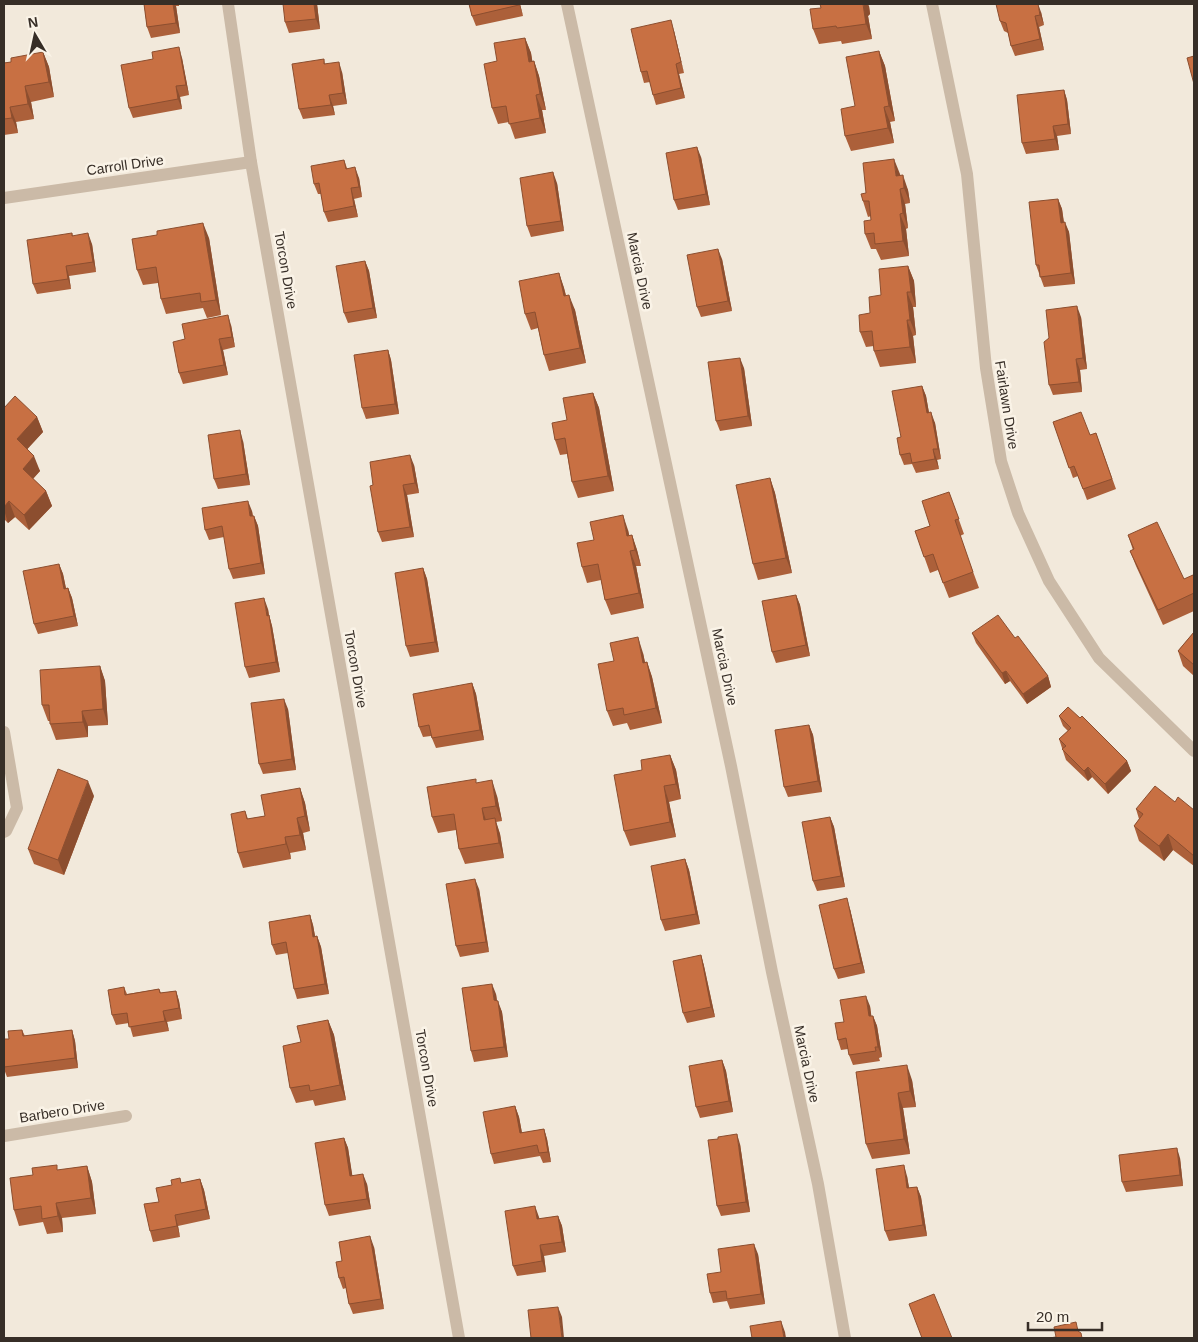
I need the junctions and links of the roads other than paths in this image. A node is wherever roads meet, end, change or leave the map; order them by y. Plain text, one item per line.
1 (228, 4) edge
2 (567, 4) edge
3 (932, 4) edge
4 (252, 162) junction
5 (4, 198) edge
6 (4, 732) edge
7 (1194, 751) edge
8 (4, 832) edge
9 (126, 1116) dead end
10 (4, 1136) edge
11 (459, 1338) edge
12 (845, 1338) edge

1 - 4 street, Torcon Drive
2 - 12 street, Marcia Drive
3 - 7 street, Fairlawn Drive
4 - 5 street, Carroll Drive
4 - 11 street, Torcon Drive
6 - 8 street
9 - 10 street, Barbero Drive

